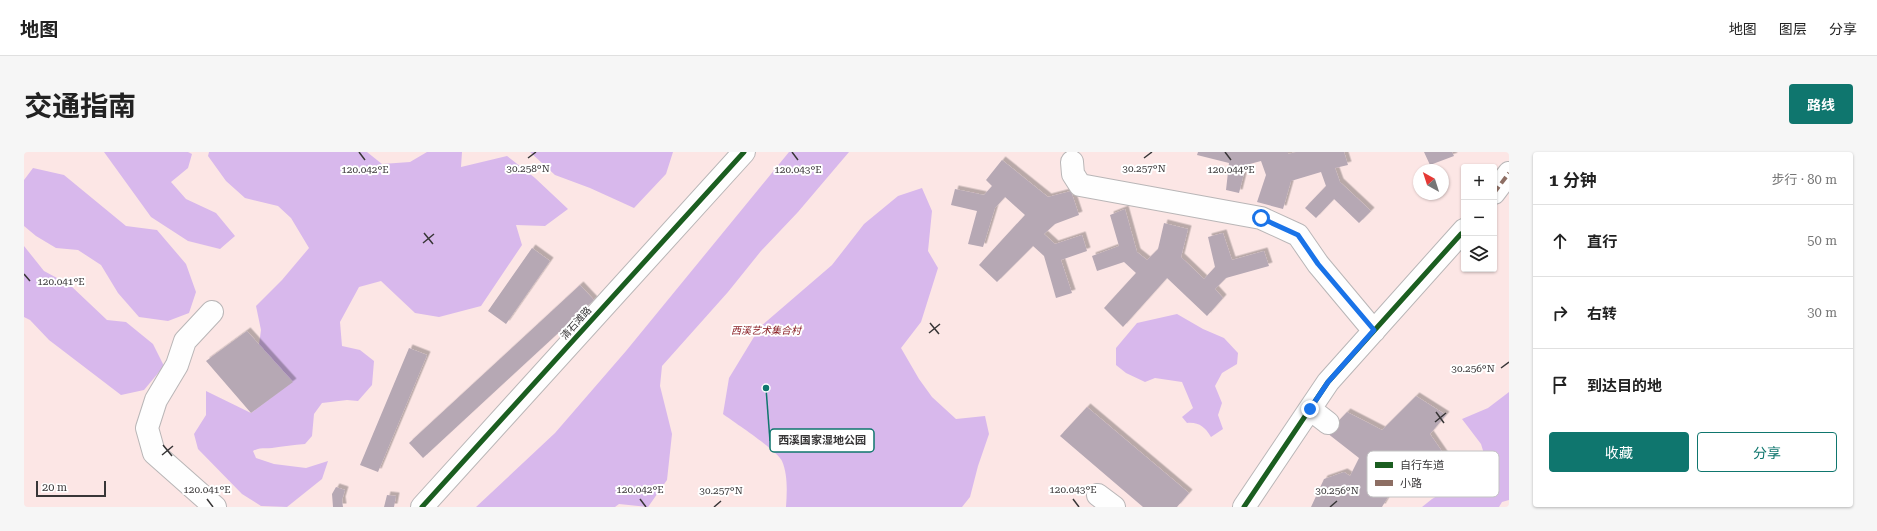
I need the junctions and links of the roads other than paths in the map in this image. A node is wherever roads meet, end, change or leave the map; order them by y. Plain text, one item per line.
1 (744, 152) edge
2 (1072, 162) dead end
3 (1509, 173) edge
4 (1497, 189) edge
5 (1461, 233) edge
6 (212, 312) dead end
7 (1374, 330) junction
8 (1310, 409) junction
9 (1328, 423) dead end
10 (215, 507) edge
11 (422, 507) edge
12 (1244, 507) edge

1 - 11 street, 清石滩路
2 - 7 street
3 - 4 street
5 - 7 street
6 - 10 street
7 - 8 street
8 - 9 street
8 - 12 street

